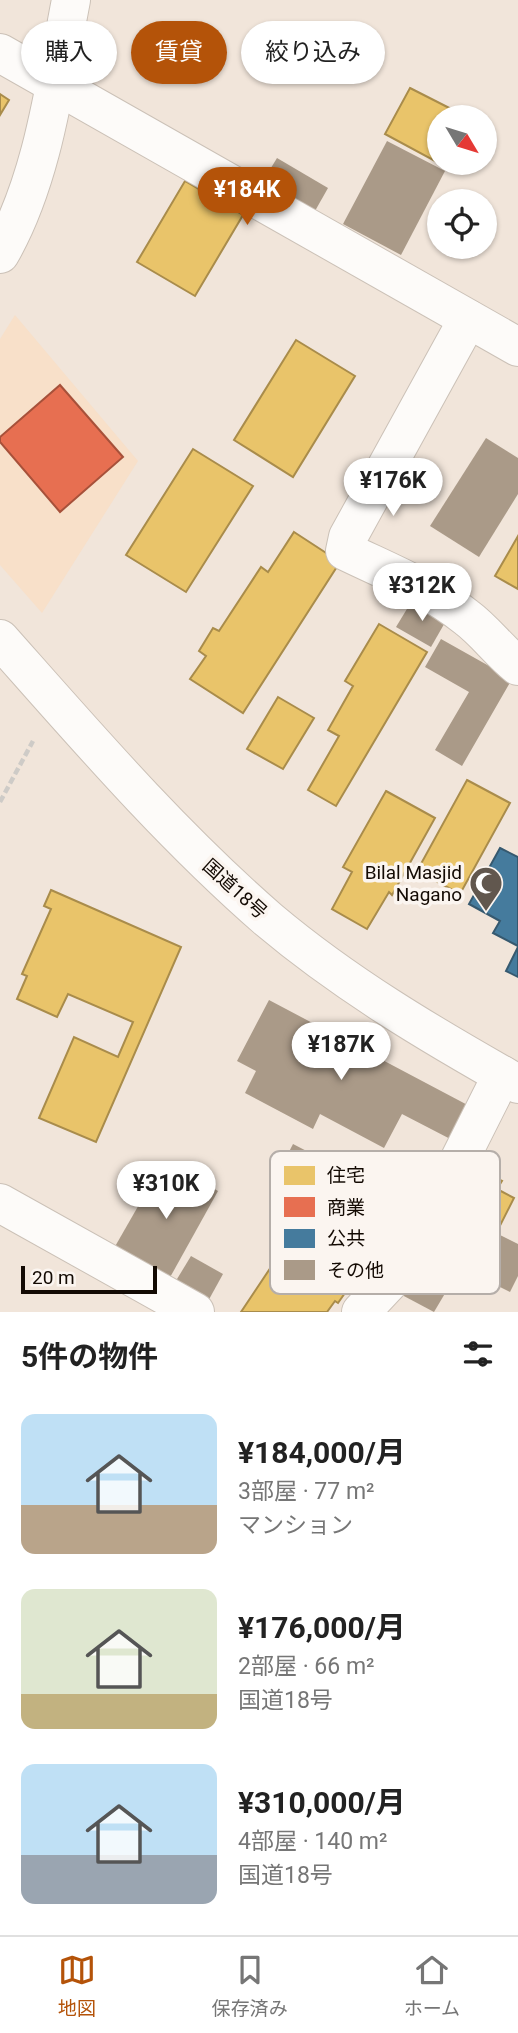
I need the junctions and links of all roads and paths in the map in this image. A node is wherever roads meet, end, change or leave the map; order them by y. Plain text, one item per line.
1 (71, 0) edge
2 (67, 21) edge
3 (0, 53) edge
4 (21, 65) edge
5 (54, 84) edge
6 (56, 84) edge
7 (0, 254) edge
8 (468, 319) junction
9 (518, 347) edge
10 (0, 639) edge
11 (518, 666) edge
12 (55, 701) junction
13 (0, 802) edge
14 (510, 1079) edge
15 (470, 1151) edge
16 (0, 1203) edge
17 (378, 1294) edge
18 (195, 1312) edge
19 (361, 1312) edge

1 - 2 main road
3 - 4 main road
5 - 7 main road
6 - 8 main road
8 - 9 main road
8 - 11 main road
10 - 12 main road, 国道18号
12 - 13 path
12 - 14 main road, 国道18号
14 - 15 main road
16 - 18 main road
17 - 19 main road

